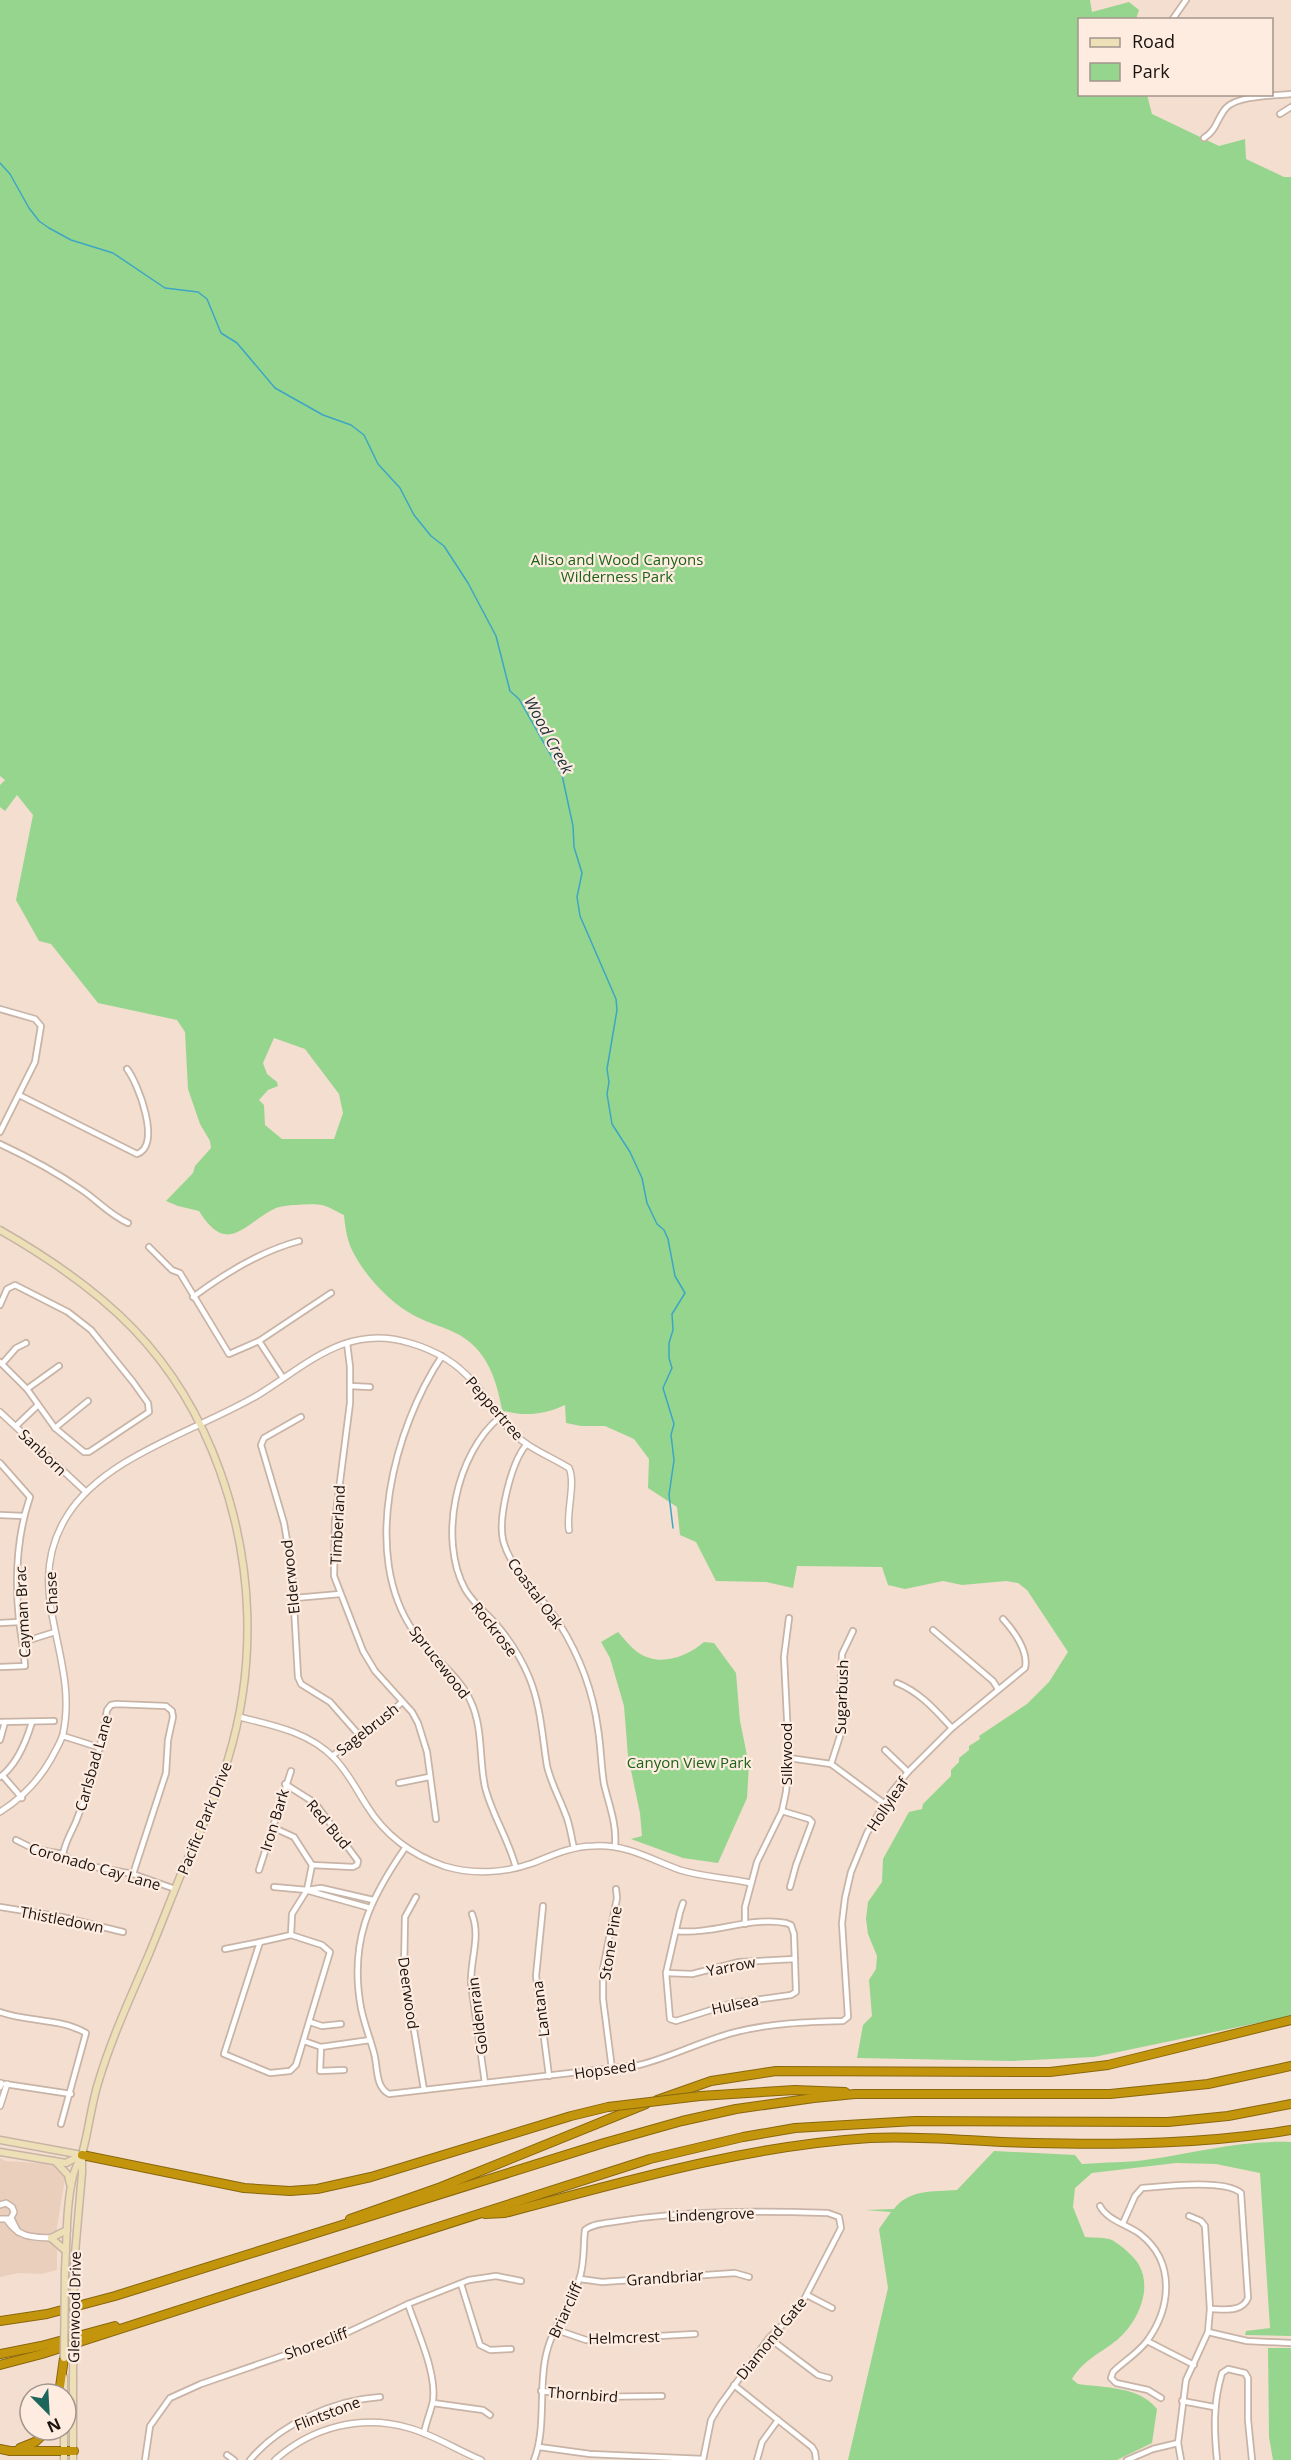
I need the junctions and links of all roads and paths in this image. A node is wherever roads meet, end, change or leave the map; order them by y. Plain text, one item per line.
1 (1186, 0) edge
2 (1173, 18) edge
3 (1291, 94) edge
4 (1268, 96) edge
5 (1273, 96) edge
6 (1291, 107) edge
7 (1280, 114) dead end
8 (1204, 138) dead end
9 (0, 1009) edge
10 (127, 1069) dead end
11 (19, 1095) junction
12 (0, 1131) edge
13 (0, 1144) edge
14 (128, 1223) dead end
15 (0, 1230) edge
16 (299, 1241) dead end
17 (149, 1247) dead end
18 (331, 1293) dead end
19 (193, 1297) junction
20 (0, 1305) edge
21 (259, 1341) junction
22 (26, 1343) dead end
23 (346, 1343) junction
24 (442, 1356) junction
25 (1, 1363) edge
26 (59, 1366) dead end
27 (283, 1378) junction
28 (350, 1386) junction
29 (370, 1387) dead end
30 (27, 1389) junction
31 (88, 1401) dead end
32 (38, 1405) junction
33 (0, 1412) edge
34 (301, 1417) dead end
35 (500, 1418) junction
36 (201, 1424) junction
37 (16, 1426) junction
38 (55, 1428) junction
39 (526, 1445) junction
40 (0, 1463) edge
41 (86, 1492) junction
42 (0, 1515) edge
43 (24, 1515) junction
44 (569, 1530) dead end
45 (340, 1594) junction
46 (295, 1598) junction
47 (789, 1618) dead end
48 (1003, 1618) dead end
49 (19, 1622) junction
50 (0, 1623) edge
51 (933, 1630) dead end
52 (853, 1631) dead end
53 (55, 1632) junction
54 (23, 1642) junction
55 (0, 1667) edge
56 (897, 1683) dead end
57 (998, 1689) junction
58 (402, 1702) junction
59 (239, 1718) junction
60 (54, 1720) dead end
61 (2, 1722) edge
62 (32, 1722) junction
63 (952, 1728) junction
64 (358, 1735) junction
65 (63, 1736) junction
66 (0, 1740) edge
67 (101, 1748) junction
68 (885, 1750) dead end
69 (332, 1756) junction
70 (789, 1758) junction
71 (831, 1764) junction
72 (291, 1771) dead end
73 (909, 1772) junction
74 (2, 1776) edge
75 (429, 1778) junction
76 (399, 1783) dead end
77 (285, 1784) junction
78 (22, 1798) junction
79 (885, 1804) junction
80 (782, 1811) junction
81 (0, 1812) edge
82 (436, 1819) dead end
83 (272, 1827) junction
84 (16, 1840) dead end
85 (615, 1846) junction
86 (405, 1848) junction
87 (574, 1848) junction
88 (63, 1854) junction
89 (312, 1865) junction
90 (516, 1868) junction
91 (259, 1870) dead end
92 (133, 1874) junction
93 (751, 1883) junction
94 (274, 1887) dead end
95 (790, 1887) dead end
96 (175, 1889) junction
97 (616, 1889) dead end
98 (307, 1890) junction
99 (416, 1898) dead end
100 (373, 1900) junction
101 (683, 1903) dead end
102 (543, 1906) dead end
103 (0, 1907) edge
104 (370, 1908) junction
105 (472, 1914) dead end
106 (745, 1924) junction
107 (676, 1931) junction
108 (123, 1932) dead end
109 (291, 1935) junction
110 (260, 1942) junction
111 (225, 1949) dead end
112 (795, 1959) junction
113 (666, 1973) junction
114 (0, 2012) edge
115 (1291, 2020) edge
116 (310, 2022) junction
117 (823, 2022) joint
118 (341, 2024) dead end
119 (370, 2040) junction
120 (304, 2041) junction
121 (321, 2047) junction
122 (1291, 2066) edge
123 (612, 2069) junction
124 (344, 2070) dead end
125 (549, 2076) junction
126 (485, 2083) junction
127 (2, 2084) edge
128 (424, 2090) junction
129 (70, 2094) junction
130 (855, 2094) junction
131 (1291, 2104) edge
132 (0, 2106) edge
133 (61, 2124) dead end
134 (1291, 2130) edge
135 (0, 2140) edge
136 (0, 2152) edge
137 (81, 2155) junction
138 (55, 2161) junction
139 (71, 2188) junction
140 (0, 2204) edge
141 (1100, 2206) dead end
142 (468, 2216) junction
143 (1189, 2216) dead end
144 (839, 2217) joint
145 (0, 2219) edge
146 (9, 2219) junction
147 (1123, 2223) junction
148 (67, 2230) junction
149 (585, 2230) joint
150 (51, 2238) junction
151 (66, 2251) junction
152 (242, 2258) junction
153 (65, 2269) joint
154 (749, 2277) dead end
155 (580, 2279) junction
156 (521, 2281) dead end
157 (461, 2284) junction
158 (807, 2295) junction
159 (408, 2304) junction
160 (189, 2305) junction
161 (832, 2308) dead end
162 (1210, 2309) junction
163 (0, 2321) edge
164 (554, 2328) junction
165 (1208, 2332) junction
166 (695, 2334) dead end
167 (770, 2338) junction
168 (1147, 2342) junction
169 (1291, 2343) edge
170 (511, 2349) dead end
171 (0, 2354) edge
172 (64, 2358) joint
173 (0, 2365) edge
174 (1194, 2365) junction
175 (830, 2378) dead end
176 (63, 2382) edge
177 (734, 2385) junction
178 (541, 2391) junction
179 (662, 2396) dead end
180 (380, 2397) dead end
181 (1161, 2398) dead end
182 (1182, 2401) junction
183 (433, 2403) junction
184 (1214, 2407) junction
185 (490, 2415) dead end
186 (778, 2420) junction
187 (424, 2433) junction
188 (35, 2442) edge
189 (1178, 2443) junction
190 (539, 2447) junction
191 (0, 2449) edge
192 (227, 2455) dead end
193 (64, 2456) edge
194 (74, 2456) edge
195 (145, 2457) edge
196 (634, 2457) edge
197 (1129, 2459) edge
198 (234, 2460) edge
199 (250, 2460) edge
200 (275, 2460) edge
201 (481, 2460) edge
202 (534, 2460) edge
203 (703, 2460) edge
204 (757, 2460) edge
205 (816, 2460) edge
206 (1181, 2460) edge
207 (1218, 2460) edge
208 (1252, 2460) edge

1 - 2 street
3 - 5 street
4 - 8 street
6 - 7 street
9 - 11 street
10 - 11 street
11 - 12 street
13 - 14 street
15 - 36 main road, Pacific Park Drive
16 - 19 street
17 - 19 street
18 - 21 street
19 - 21 street
20 - 38 street
21 - 27 street
22 - 25 street
23 - 24 street, Peppertree
23 - 27 street, Peppertree
23 - 28 street, Timberland
24 - 35 street, Peppertree
24 - 90 street, Sprucewood
25 - 30 street
26 - 30 street
27 - 36 street, Peppertree
28 - 29 street
28 - 45 street, Timberland
30 - 32 street
31 - 38 street
32 - 37 street
32 - 38 street
33 - 37 street, Sanborn
34 - 46 street, Elderwood
35 - 39 street, Peppertree
35 - 87 street, Rockrose
36 - 41 street, Chase
36 - 59 main road, Pacific Park Drive
37 - 41 street, Sanborn
39 - 44 street, Peppertree
39 - 85 street, Coastal Oak
40 - 43 street, Cayman Brac
41 - 53 street, Chase
42 - 43 street
43 - 49 street, Cayman Brac
45 - 46 street
45 - 58 street, Timberland
46 - 64 street, Elderwood
47 - 70 street, Silkwood
48 - 57 street, Hollyleaf
49 - 50 street
49 - 54 street, Cayman Brac
51 - 57 street
52 - 71 street, Sugarbush
53 - 54 street
53 - 65 street, Chase
54 - 55 street, Cayman Brac
56 - 63 street
57 - 63 street, Hollyleaf
58 - 64 street, Sagebrush
58 - 75 street, Timberland
59 - 69 street
59 - 96 main road, Pacific Park Drive
60 - 62 street
61 - 62 street
61 - 66 street
62 - 74 street
63 - 73 street, Hollyleaf
64 - 69 street, Sagebrush
65 - 67 street
65 - 78 street, Chase
67 - 88 street, Carlsbad Lane
67 - 92 street, Carlsbad Lane
68 - 73 street
69 - 86 street
70 - 71 street
70 - 80 street, Silkwood
71 - 79 street
72 - 77 street, Iron Bark
73 - 79 street, Hollyleaf
74 - 78 street
75 - 76 street
75 - 82 street, Timberland
77 - 83 street, Iron Bark
77 - 89 street, Red Bud
78 - 81 street, Chase
79 - 117 street, Hollyleaf
80 - 93 street, Silkwood
80 - 95 street
83 - 89 street
83 - 91 street, Iron Bark
84 - 88 street, Coronado Cay Lane
85 - 87 street
85 - 93 street
86 - 90 street
86 - 100 street
87 - 90 street
88 - 92 street, Coronado Cay Lane
89 - 98 street
92 - 96 street, Coronado Cay Lane
93 - 106 street, Silkwood
94 - 98 street
96 - 137 main road, Pacific Park Drive
97 - 123 street, Stone Pine
98 - 100 street
98 - 104 street
98 - 109 street
99 - 128 street, Deerwood
100 - 104 street
101 - 107 street
102 - 125 street, Lantana
103 - 108 street, Thistledown
104 - 119 street
105 - 126 street, Goldenrain
106 - 107 street
106 - 112 street
107 - 113 street
109 - 110 street
109 - 116 street
110 - 111 street
110 - 120 street
112 - 113 street, Yarrow
112 - 113 street, Hulsea
114 - 129 street
115 - 152 highway
116 - 118 street
116 - 120 street
117 - 123 street, Hopseed
119 - 121 street
119 - 128 street, Hopseed
120 - 121 street
121 - 124 street
122 - 130 highway
123 - 125 street, Hopseed
125 - 126 street, Hopseed
126 - 128 street, Hopseed
127 - 129 street
127 - 132 street
129 - 133 street
130 - 137 highway, bridge
130 - 152 highway
131 - 142 highway
134 - 142 highway
135 - 137 main road
136 - 138 main road
137 - 138 main road
137 - 139 main road, Pacific Park Drive
137 - 194 main road, Glenwood Drive, bridge
138 - 139 main road
139 - 148 main road, Pacific Park Drive
140 - 146 street
141 - 147 street
142 - 160 highway
143 - 162 street
144 - 149 street, Lindengrove
144 - 158 street, Diamond Gate
145 - 146 street
146 - 150 street
147 - 162 street
147 - 168 street
148 - 150 main road
148 - 151 main road, Pacific Park Drive
149 - 155 street, Briarcliff
150 - 151 main road
151 - 153 main road, Pacific Park Drive
152 - 163 highway
153 - 172 main road, Glenwood Drive, bridge
154 - 155 street, Grandbriar
155 - 164 street, Briarcliff
156 - 157 street, Shorecliff
157 - 159 street, Shorecliff
157 - 170 street
158 - 161 street
158 - 167 street, Diamond Gate
159 - 183 street
159 - 195 street, Shorecliff
160 - 171 highway
160 - 173 highway
162 - 165 street
164 - 166 street, Helmcrest
164 - 178 street, Briarcliff
165 - 169 street
165 - 174 street
167 - 175 street
167 - 177 street, Diamond Gate
168 - 174 street
168 - 181 street
172 - 176 highway
174 - 182 street
177 - 186 street
177 - 203 street, Diamond Gate
178 - 179 street, Thornbird
178 - 190 street, Briarcliff
180 - 199 street, Flintstone
182 - 184 street
182 - 189 street
183 - 185 street
183 - 187 street
184 - 207 street
184 - 208 street
186 - 204 street
186 - 205 street
187 - 200 street
187 - 201 street
188 - 191 highway
189 - 197 street
189 - 206 street
190 - 196 street
190 - 202 street, Briarcliff
191 - 193 highway
192 - 198 street
193 - 194 highway
196 - 203 street

